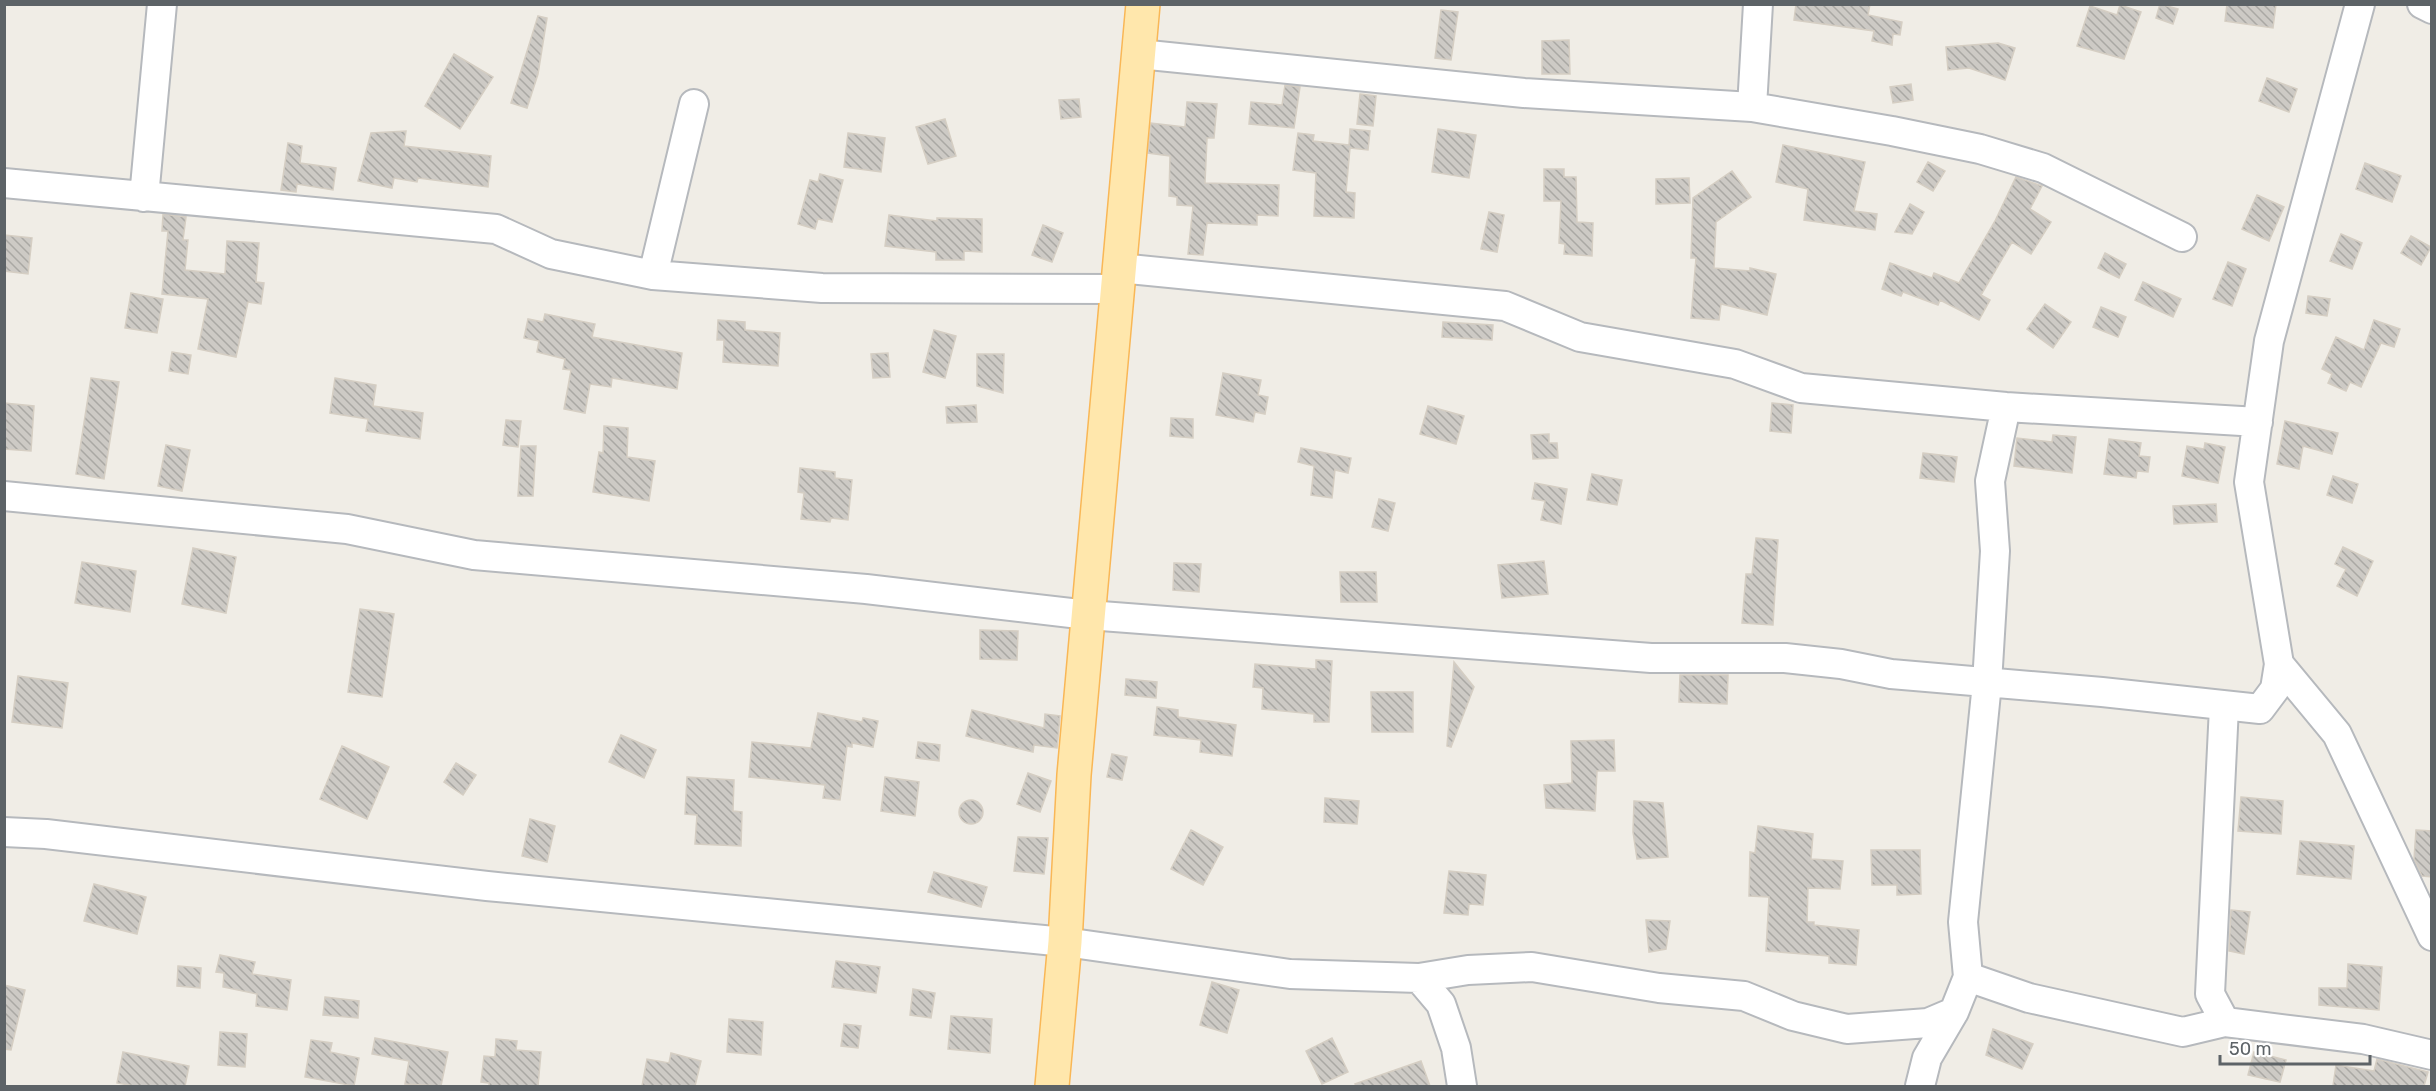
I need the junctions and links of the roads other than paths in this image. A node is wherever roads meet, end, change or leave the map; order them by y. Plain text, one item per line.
1 (162, 4) edge
2 (1143, 4) edge
3 (1758, 4) edge
4 (2360, 4) edge
5 (2422, 4) edge
6 (2432, 9) edge
7 (1139, 54) junction
8 (694, 104) dead end
9 (1752, 107) junction
10 (4, 183) edge
11 (144, 197) junction
12 (2182, 237) dead end
13 (653, 275) junction
14 (1118, 278) junction
15 (2006, 407) junction
16 (2258, 422) junction
17 (4, 496) edge
18 (1088, 615) junction
19 (2279, 664) junction
20 (1987, 683) junction
21 (2224, 707) junction
22 (4, 832) edge
23 (2432, 936) edge
24 (1065, 942) junction
25 (1419, 978) junction
26 (1968, 978) junction
27 (1954, 1012) junction
28 (2225, 1022) junction
29 (2432, 1055) edge
30 (1052, 1086) edge
31 (1462, 1086) edge
32 (1920, 1086) edge

1 - 11 street
2 - 7 main road
3 - 9 street
4 - 16 street
5 - 6 street
7 - 9 street
7 - 14 main road
8 - 13 street
9 - 12 street
10 - 11 street
11 - 13 street
13 - 14 street
14 - 15 street
14 - 18 main road
15 - 16 street
15 - 20 street
16 - 19 street
17 - 18 street
18 - 20 street
18 - 24 main road
19 - 21 street
19 - 23 street
20 - 21 street
20 - 26 street
21 - 28 street
22 - 24 street
24 - 25 street
24 - 30 main road
25 - 27 street
25 - 31 street
26 - 27 street
26 - 28 street
27 - 32 street
28 - 29 street

